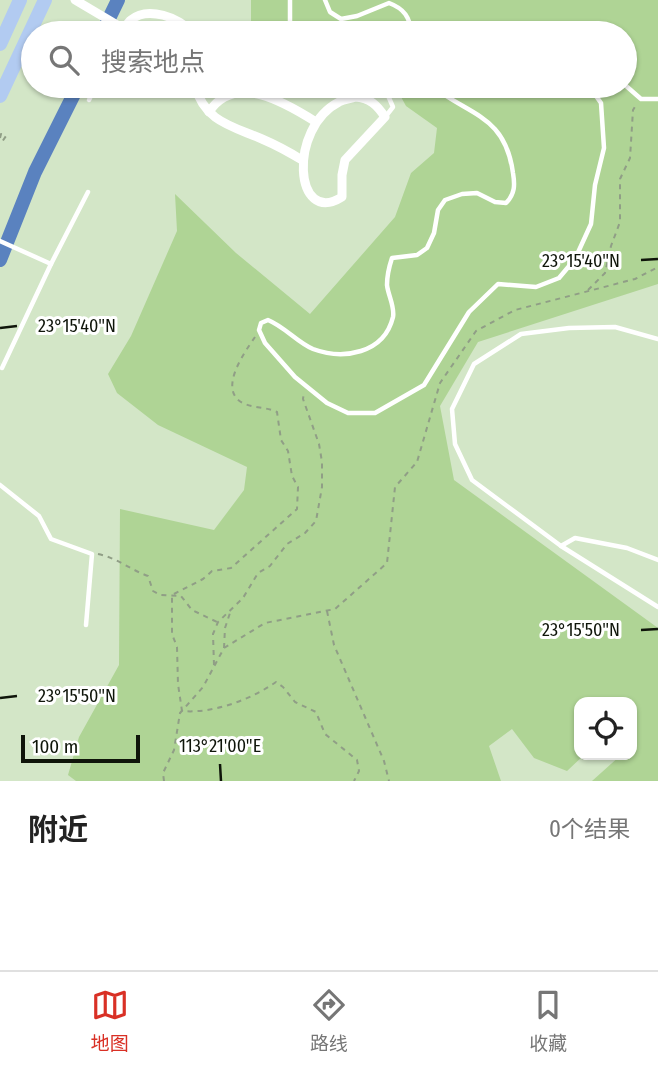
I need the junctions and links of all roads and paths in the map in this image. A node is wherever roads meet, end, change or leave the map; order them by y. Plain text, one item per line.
1 (20, 0) edge
2 (45, 0) edge
3 (75, 0) edge
4 (290, 0) edge
5 (325, 0) edge
6 (35, 21) edge
7 (108, 21) edge
8 (129, 21) edge
9 (178, 21) edge
10 (290, 21) edge
11 (409, 21) edge
12 (0, 44) edge
13 (21, 51) edge
14 (0, 96) edge
15 (637, 96) edge
16 (201, 98) edge
17 (223, 98) edge
18 (272, 98) edge
19 (352, 98) edge
20 (366, 98) edge
21 (389, 98) edge
22 (450, 98) edge
23 (597, 98) edge
24 (641, 99) junction
25 (658, 99) edge
26 (209, 112) junction
27 (385, 117) junction
28 (316, 121) junction
29 (0, 138) edge
30 (2, 142) dead end
31 (302, 160) junction
32 (88, 192) dead end
33 (0, 241) edge
34 (51, 264) junction
35 (658, 267) edge
36 (586, 292) junction
37 (259, 330) junction
38 (658, 339) edge
39 (2, 368) dead end
40 (306, 386) junction
41 (0, 485) edge
42 (561, 546) junction
43 (92, 554) junction
44 (658, 560) edge
45 (172, 595) junction
46 (658, 607) edge
47 (327, 610) junction
48 (230, 612) junction
49 (218, 622) junction
50 (86, 625) dead end
51 (224, 648) junction
52 (214, 666) junction
53 (183, 711) junction
54 (164, 781) edge
55 (354, 781) edge
56 (389, 781) edge

1 - 12 main road
2 - 6 main road
3 - 7 street
4 - 10 lane
5 - 11 lane
8 - 9 street
13 - 14 main road
15 - 24 lane
16 - 26 street
17 - 26 street
18 - 28 street
19 - 28 street
20 - 27 street
21 - 27 lane
22 - 37 lane
23 - 40 lane
24 - 25 lane
24 - 36 path
26 - 31 street
27 - 31 street
28 - 31 street
29 - 30 path
32 - 34 lane
33 - 34 lane
34 - 39 lane
35 - 36 path
36 - 47 path
37 - 40 lane
37 - 45 path
38 - 42 lane
40 - 48 path
41 - 43 lane
42 - 44 lane
42 - 46 lane
43 - 45 path
43 - 50 lane
45 - 49 path
45 - 53 path
47 - 51 path
47 - 56 path
48 - 49 path
48 - 51 path
49 - 52 path
51 - 52 path
52 - 53 path
53 - 54 path
53 - 55 path

